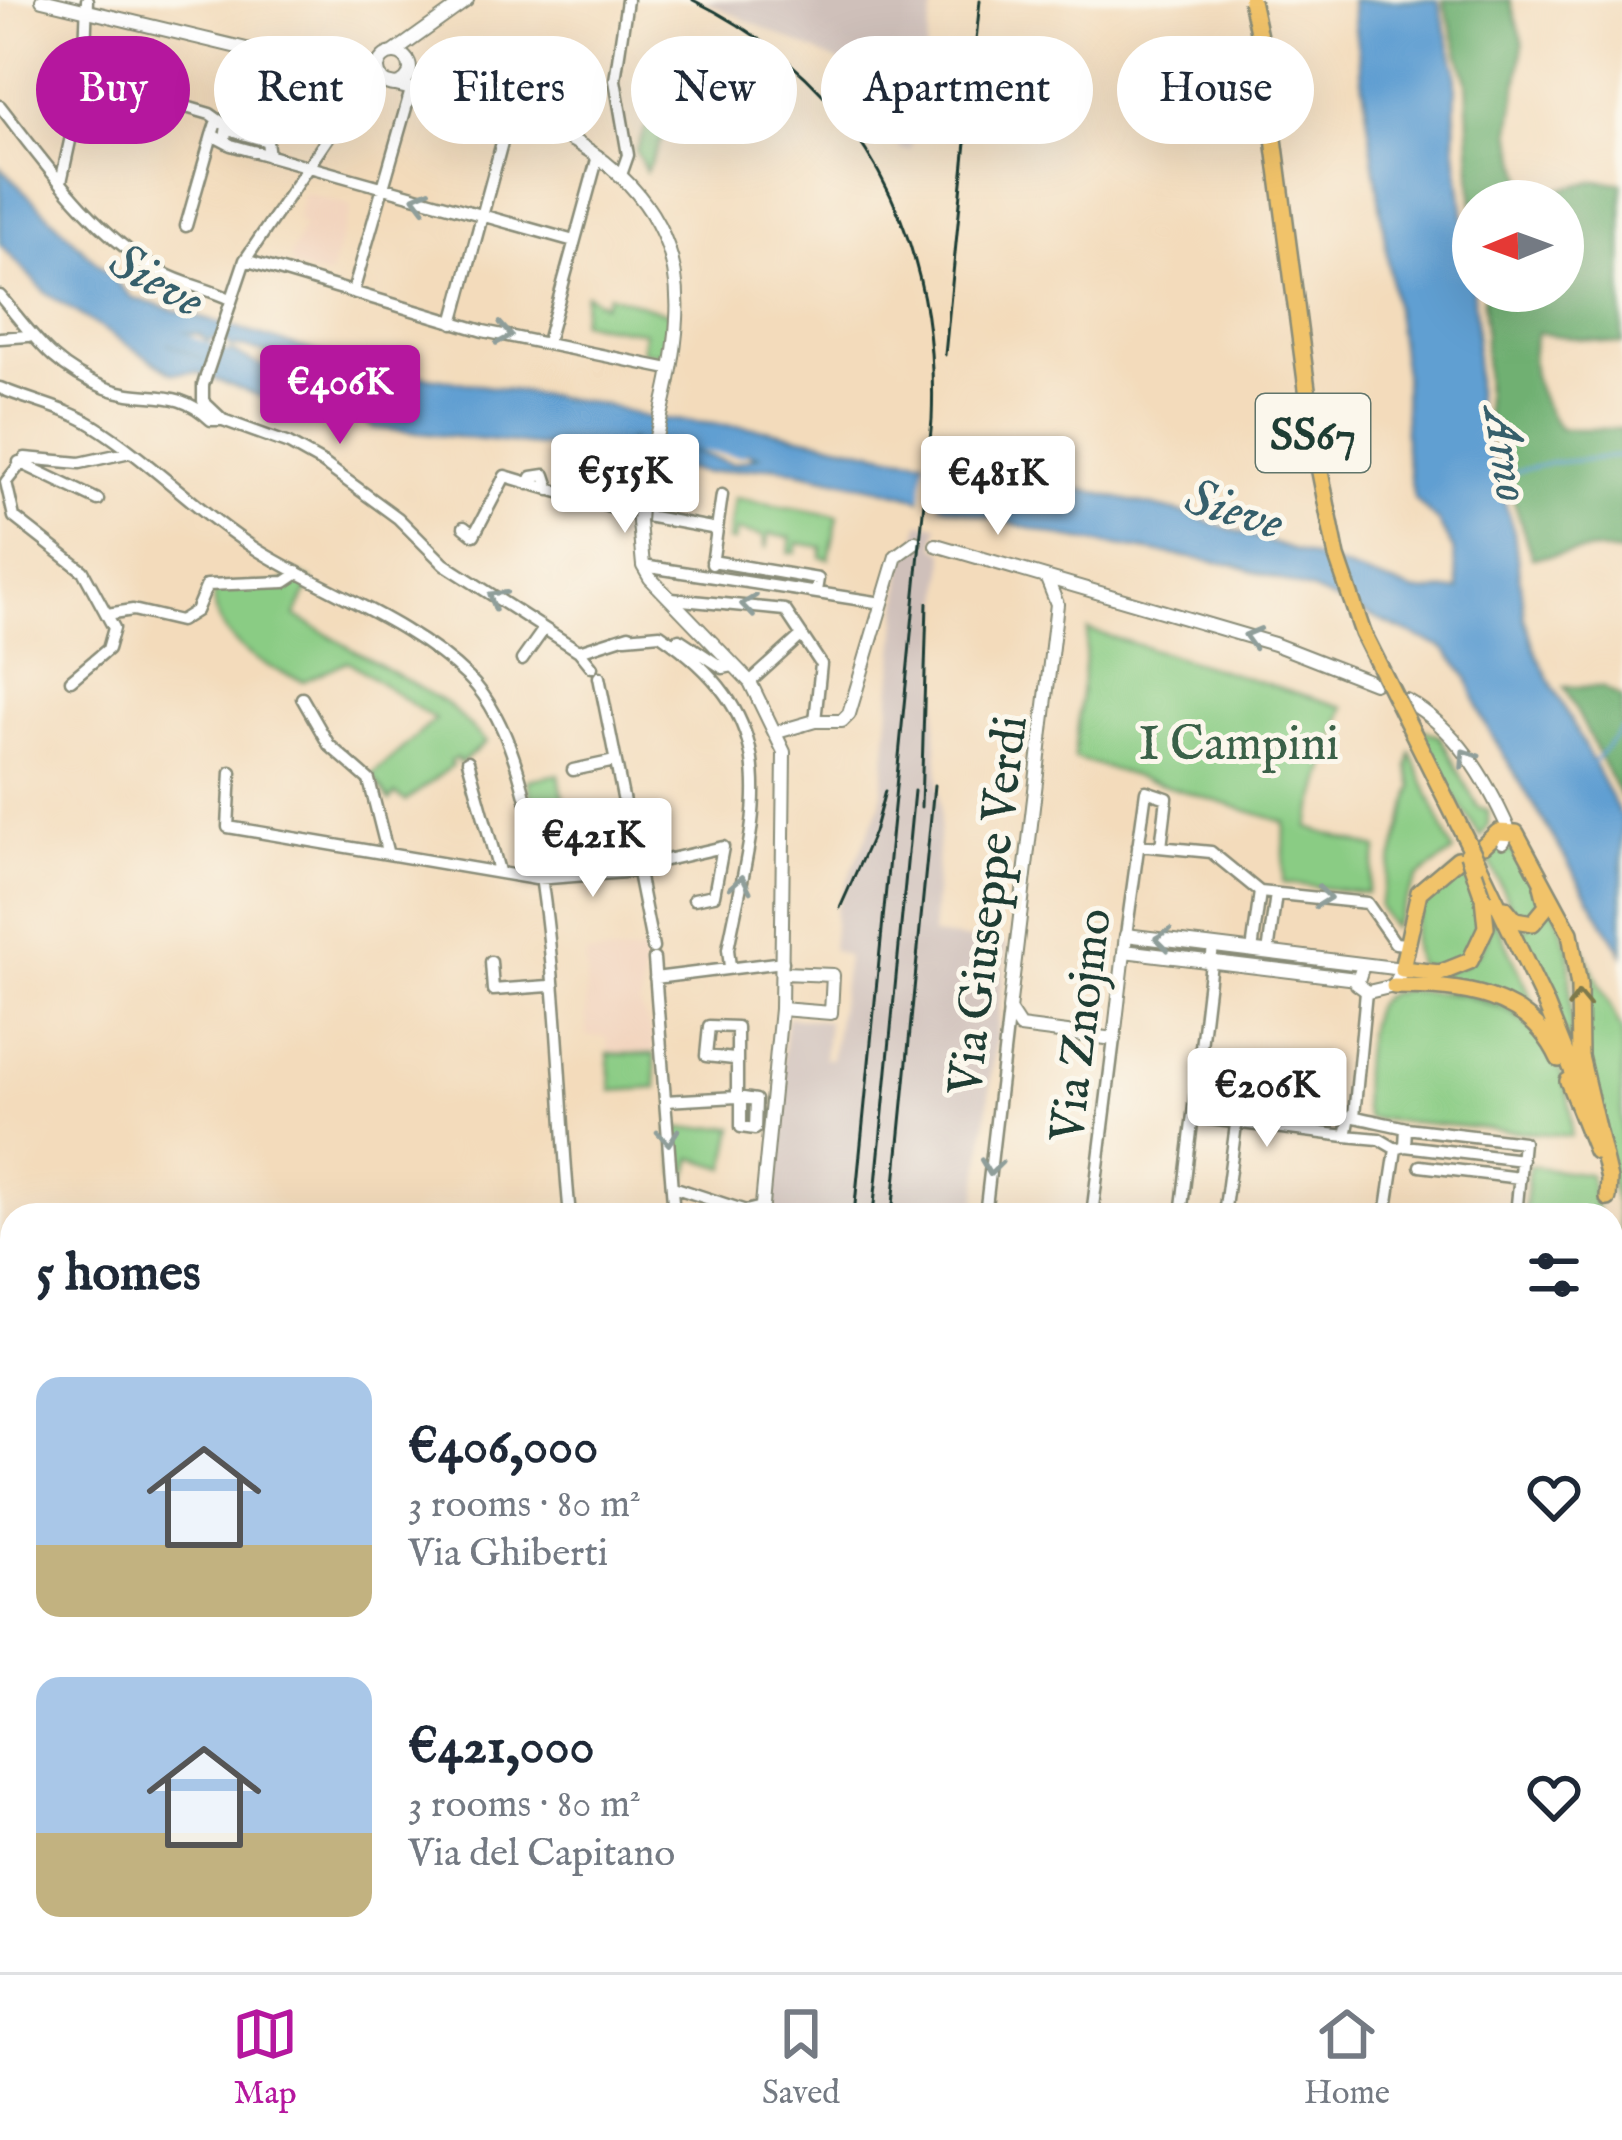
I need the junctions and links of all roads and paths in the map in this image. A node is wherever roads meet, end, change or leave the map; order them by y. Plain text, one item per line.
1 (42, 0) edge
2 (467, 0) edge
3 (627, 0) edge
4 (1251, 0) edge
5 (88, 7) edge
6 (424, 30) junction
7 (214, 41) edge
8 (393, 52) junction
9 (386, 57) edge
10 (409, 68) junction
11 (386, 82) edge
12 (386, 84) edge
13 (393, 86) junction
14 (410, 90) edge
15 (410, 93) edge
16 (0, 106) edge
17 (72, 144) edge
18 (215, 144) edge
19 (245, 144) edge
20 (325, 144) edge
21 (502, 144) edge
22 (579, 144) edge
23 (598, 156) junction
24 (308, 169) junction
25 (622, 172) junction
26 (61, 182) junction
27 (382, 189) junction
28 (482, 216) junction
29 (186, 226) dead end
30 (574, 241) junction
31 (245, 260) junction
32 (353, 292) junction
33 (0, 296) edge
34 (227, 304) junction
35 (453, 323) junction
36 (28, 336) junction
37 (0, 338) edge
38 (547, 342) junction
39 (668, 374) junction
40 (0, 388) edge
41 (223, 420) junction
42 (130, 452) junction
43 (19, 462) junction
44 (722, 495) dead end
45 (98, 500) dead end
46 (464, 527) dead end
47 (717, 529) junction
48 (915, 542) dead end
49 (936, 544) dead end
50 (643, 566) junction
51 (711, 567) junction
52 (298, 574) junction
53 (1047, 579) junction
54 (1089, 591) junction
55 (672, 599) junction
56 (866, 600) junction
57 (882, 603) junction
58 (1058, 604) junction
59 (107, 614) junction
60 (876, 620) junction
61 (544, 629) junction
62 (802, 635) junction
63 (626, 637) junction
64 (578, 651) junction
65 (522, 660) dead end
66 (733, 666) junction
67 (1368, 679) dead end
68 (71, 680) dead end
69 (750, 682) junction
70 (302, 698) dead end
71 (1406, 700) dead end
72 (815, 721) junction
73 (777, 732) junction
74 (468, 761) dead end
75 (615, 761) junction
76 (574, 770) dead end
77 (231, 772) dead end
78 (756, 801) junction
79 (787, 801) junction
80 (1506, 836) junction
81 (1138, 845) junction
82 (1161, 847) junction
83 (387, 851) junction
84 (1457, 859) dead end
85 (666, 860) tunnel mouth
86 (639, 867) junction
87 (499, 872) junction
88 (542, 879) junction
89 (1260, 892) junction
90 (1276, 894) junction
91 (1488, 896) junction
92 (694, 899) dead end
93 (1126, 935) junction
94 (1405, 944) junction
95 (1213, 946) junction
96 (1124, 951) junction
97 (1252, 951) junction
98 (1268, 953) junction
99 (491, 962) dead end
100 (1211, 963) junction
101 (730, 967) junction
102 (783, 967) junction
103 (1328, 969) junction
104 (1402, 969) junction
105 (1378, 970) junction
106 (1359, 974) junction
107 (655, 978) junction
108 (550, 986) junction
109 (1379, 988) junction
110 (782, 1009) junction
111 (1009, 1010) junction
112 (1020, 1027) junction
113 (1006, 1035) junction
114 (1114, 1039) junction
115 (734, 1059) dead end
116 (665, 1101) junction
117 (1195, 1103) junction
118 (1238, 1108) junction
119 (1308, 1115) junction
120 (1193, 1118) junction
121 (1350, 1118) junction
122 (1237, 1123) junction
123 (1406, 1128) junction
124 (1306, 1131) junction
125 (1346, 1136) junction
126 (1400, 1148) junction
127 (1596, 1151) junction
128 (1522, 1160) junction
129 (1420, 1166) dead end
130 (1520, 1178) junction
131 (673, 1187) junction
132 (569, 1203) edge
133 (674, 1203) edge
134 (722, 1203) edge
135 (763, 1203) edge
136 (986, 1203) edge
137 (1094, 1203) edge
138 (1182, 1203) edge
139 (1226, 1203) edge
140 (1389, 1203) edge
141 (1517, 1203) edge
142 (1607, 1203) edge
143 (1608, 1203) edge

1 - 5 street
2 - 6 street
3 - 25 street
4 - 91 main road, SS67, bridge
5 - 7 street
6 - 8 street
6 - 10 street
8 - 9 street
8 - 10 street
10 - 13 street
11 - 13 street
12 - 13 street
13 - 14 street
15 - 27 street
16 - 26 street
17 - 26 street
18 - 29 street
19 - 24 street
20 - 24 street
21 - 28 street
22 - 23 street
23 - 25 street
23 - 30 street
24 - 27 street
24 - 31 street
25 - 39 street
26 - 34 street
28 -> 27 street
27 - 32 street
28 - 30 street
28 - 35 street
30 - 38 street
31 - 32 street
31 - 34 street
32 - 35 street
33 - 36 street
34 - 41 street
35 -> 38 street
36 - 37 street
36 - 41 street
38 - 39 street
39 - 50 street
40 - 42 street
61 -> 41 street
42 - 43 street
42 - 52 street
43 - 45 street
43 - 59 street
44 - 47 street
46 - 47 street
47 - 51 street
48 - 57 street
49 - 53 street
50 - 51 street
50 - 55 street
51 - 56 street
52 - 59 street
52 - 88 street
53 - 54 street
53 - 58 street
54 - 58 street
67 -> 54 street
62 -> 55 street
55 - 66 street
56 - 57 street
56 - 60 street
57 - 60 street
58 - 111 street, Via Giuseppe Verdi
59 - 68 street
60 - 72 street
61 - 64 street
61 - 65 street
62 - 69 street
62 - 72 street
63 - 64 street
63 - 66 street
63 - 78 street
64 - 75 street
66 - 69 street
69 - 73 street
70 - 83 street
80 -> 71 street
72 - 73 street
73 - 79 street
74 - 87 street
75 - 76 street
75 - 86 street
77 - 83 street
78 - 79 street
101 -> 78 street
79 - 102 street
80 - 91 main road
143 -> 80 main road
81 - 82 street
81 - 82 street, Via Znojmo
81 - 93 street, Via Znojmo
82 - 89 street
83 - 87 street
84 - 94 main road
85 - 92 street
86 - 88 street
86 - 107 street
87 - 88 street
88 - 108 street
89 - 90 street
89 - 97 street
90 -> 94 street
90 - 98 street
91 - 104 main road
91 - 127 main road
95 -> 93 street
93 - 96 street, Via Znojmo
94 - 104 main road
95 - 97 street
95 - 100 street
96 - 100 street
96 - 114 street, Via Znojmo
97 - 98 street
98 - 103 street
99 - 108 street
100 - 103 street
100 - 117 street
101 - 102 street
101 - 107 street
102 - 110 street
102 - 110 street
103 - 106 street
104 - 105 street
104 - 109 street
105 - 106 street
105 - 109 street
106 - 109 street
107 - 116 street
108 - 132 street
109 - 121 street
109 - 127 main road
110 - 135 street
111 - 112 street
111 - 113 street, Via Giuseppe Verdi
112 - 113 street
112 - 114 street
113 -> 136 street, Via Giuseppe Verdi
114 - 137 street, Via Znojmo
115 - 116 street
116 -> 131 street
117 - 118 street
117 - 120 street
118 - 119 street
118 - 122 street
119 - 121 street
119 - 124 street
120 - 122 street
120 - 138 street
121 - 123 street
121 - 125 street
122 - 124 street
122 - 139 street
123 - 126 street
123 - 128 street
124 - 125 street
125 - 126 street
126 - 128 street
126 - 140 street
127 - 142 main road
128 - 130 street
129 - 130 street
130 - 141 street
131 - 133 street
131 - 134 street

